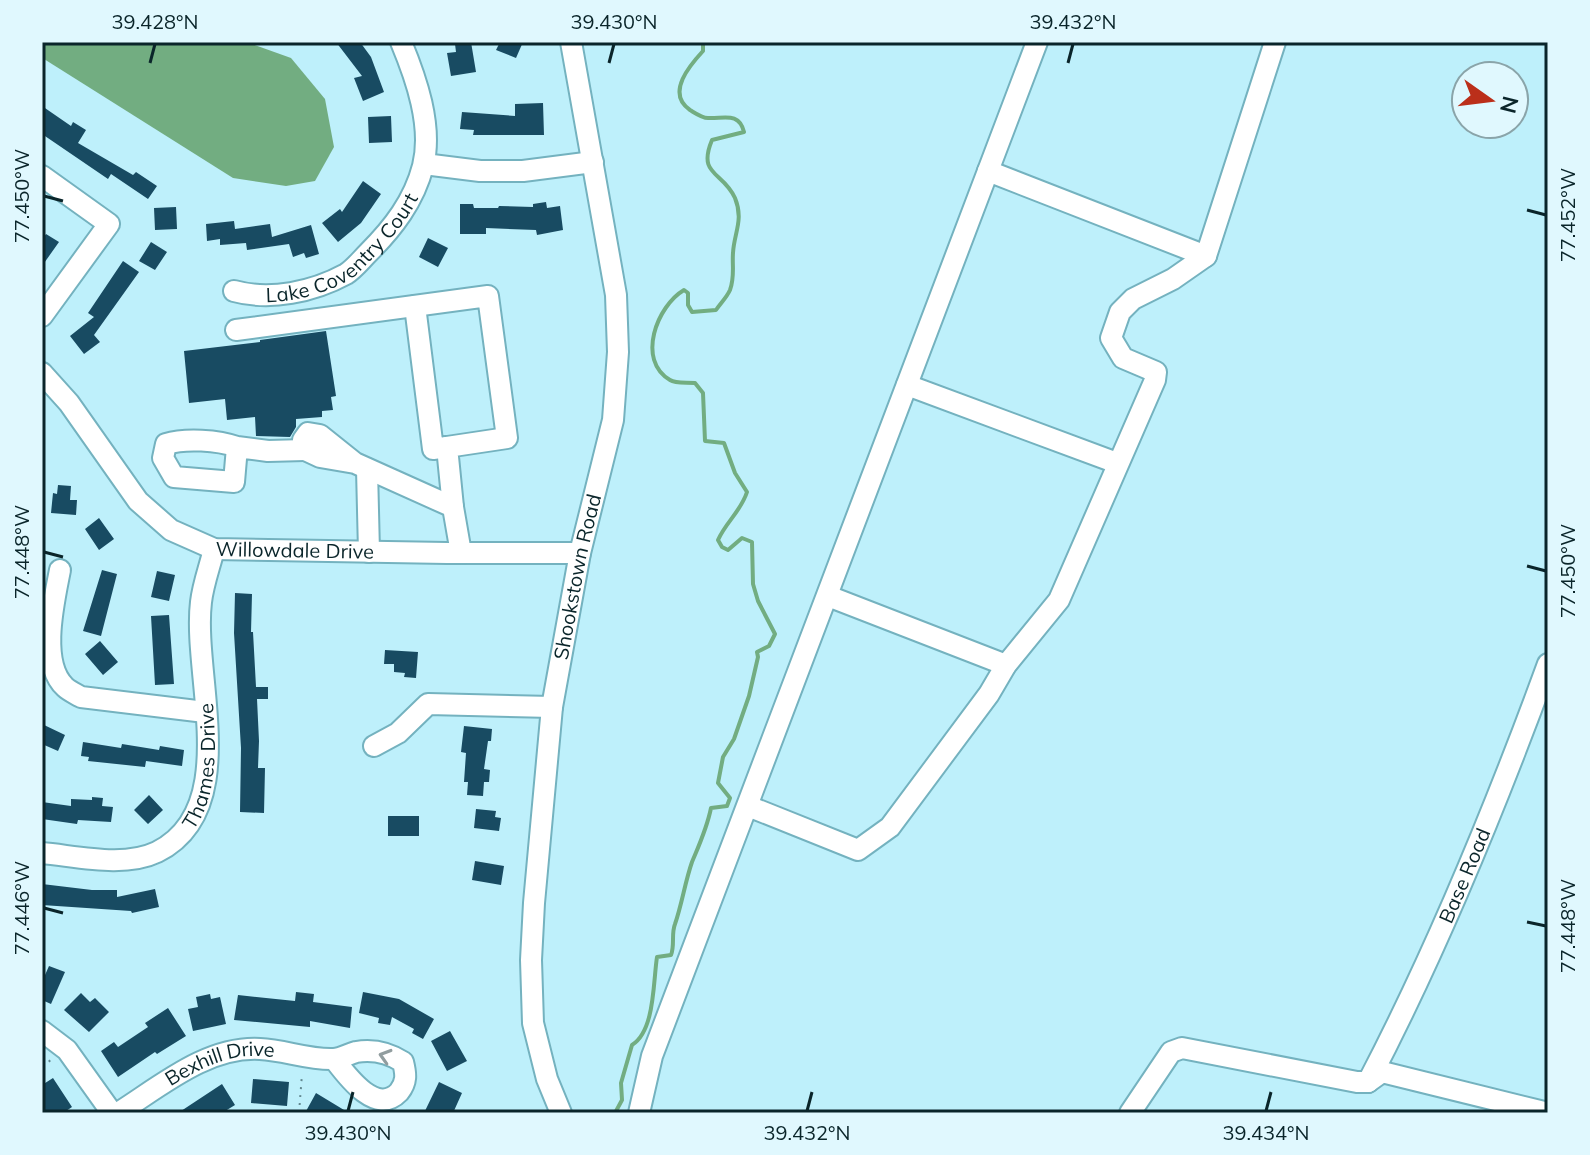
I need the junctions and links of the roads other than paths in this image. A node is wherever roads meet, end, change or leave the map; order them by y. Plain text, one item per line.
1 (401, 42) edge
2 (571, 42) edge
3 (1037, 42) edge
4 (1275, 42) edge
5 (593, 162) junction
6 (424, 164) junction
7 (988, 171) junction
8 (42, 176) edge
9 (1206, 256) junction
10 (234, 291) dead end
11 (415, 306) junction
12 (42, 316) edge
13 (236, 330) dead end
14 (42, 373) edge
15 (907, 385) junction
16 (237, 447) dead end
17 (447, 447) junction
18 (1117, 463) junction
19 (361, 466) junction
20 (453, 507) junction
21 (214, 549) junction
22 (369, 552) junction
23 (461, 553) junction
24 (580, 553) junction
25 (60, 570) dead end
26 (828, 596) junction
27 (1548, 664) edge
28 (1006, 665) junction
29 (552, 707) junction
30 (205, 712) junction
31 (374, 746) dead end
32 (748, 806) junction
33 (42, 853) edge
34 (42, 1031) edge
35 (334, 1059) dead end
36 (1368, 1082) junction
37 (1544, 1112) edge
38 (115, 1113) edge
39 (561, 1113) edge
40 (639, 1113) edge
41 (1130, 1113) edge

1 - 6 street
2 - 5 street, Shookstown Road
3 - 7 street
4 - 9 street
5 - 6 street
5 - 24 street, Shookstown Road
6 - 10 street, Lake Coventry Court
7 - 9 street
7 - 15 street
8 - 12 street
9 - 18 street
11 - 13 street
11 - 17 street
11 - 17 street
14 - 21 street, Willowdale Drive
15 - 18 street
15 - 26 street
16 - 19 street
17 - 20 street
18 - 28 street
19 - 20 street
19 - 22 street
20 - 23 street
21 - 22 street, Willowdale Drive
21 - 30 street, Thames Drive
22 - 23 street, Willowdale Drive
23 - 24 street, Willowdale Drive
24 - 29 street, Shookstown Road
25 - 30 street
26 - 28 street
26 - 32 street
27 - 36 street, Base Road
28 - 32 street
29 - 31 street
29 - 39 street, Shookstown Road
30 - 33 street, Thames Drive
32 - 40 street
34 - 38 street
35 - 38 street, Bexhill Drive
36 - 37 street
36 - 41 street

